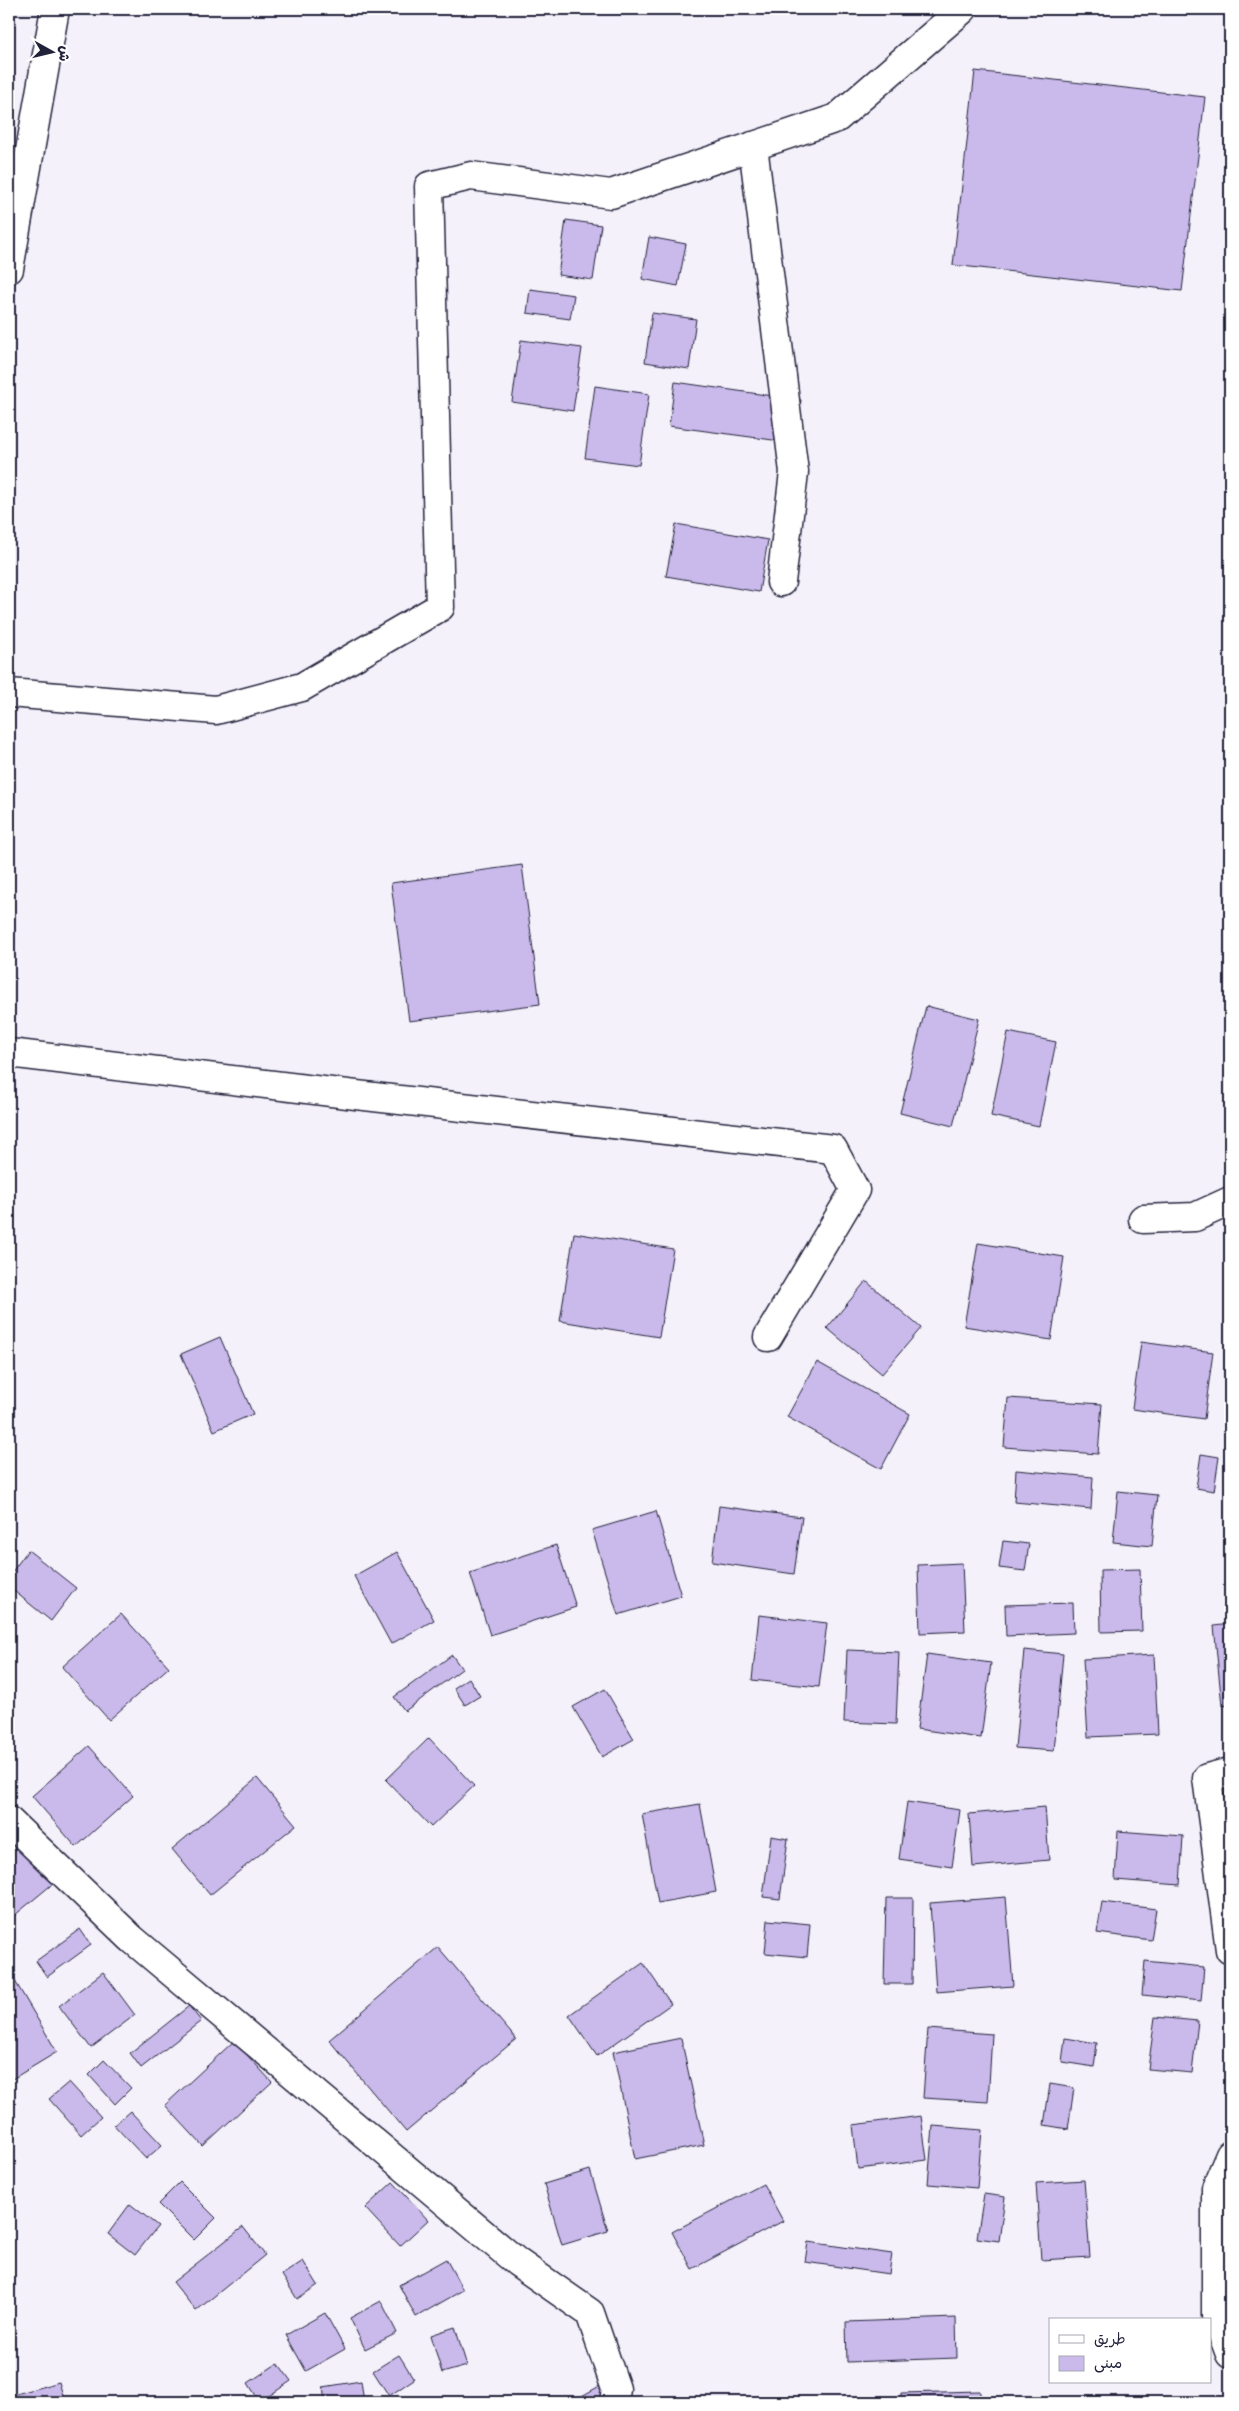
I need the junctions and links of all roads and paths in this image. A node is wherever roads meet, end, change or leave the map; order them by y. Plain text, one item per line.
1 (55, 9) edge
2 (964, 9) edge
3 (753, 146) junction
4 (9, 270) edge
5 (781, 582) dead end
6 (9, 692) edge
7 (9, 1053) edge
8 (1230, 1201) edge
9 (1143, 1219) dead end
10 (768, 1337) dead end
11 (1230, 1772) edge
12 (9, 1820) edge
13 (1230, 1950) edge
14 (1230, 2155) edge
15 (1230, 2354) edge
16 (614, 2402) edge

1 - 4 street
2 - 3 street
3 - 5 street
3 - 6 street
7 - 10 street
8 - 9 street
11 - 13 street
12 - 16 street
14 - 15 street

